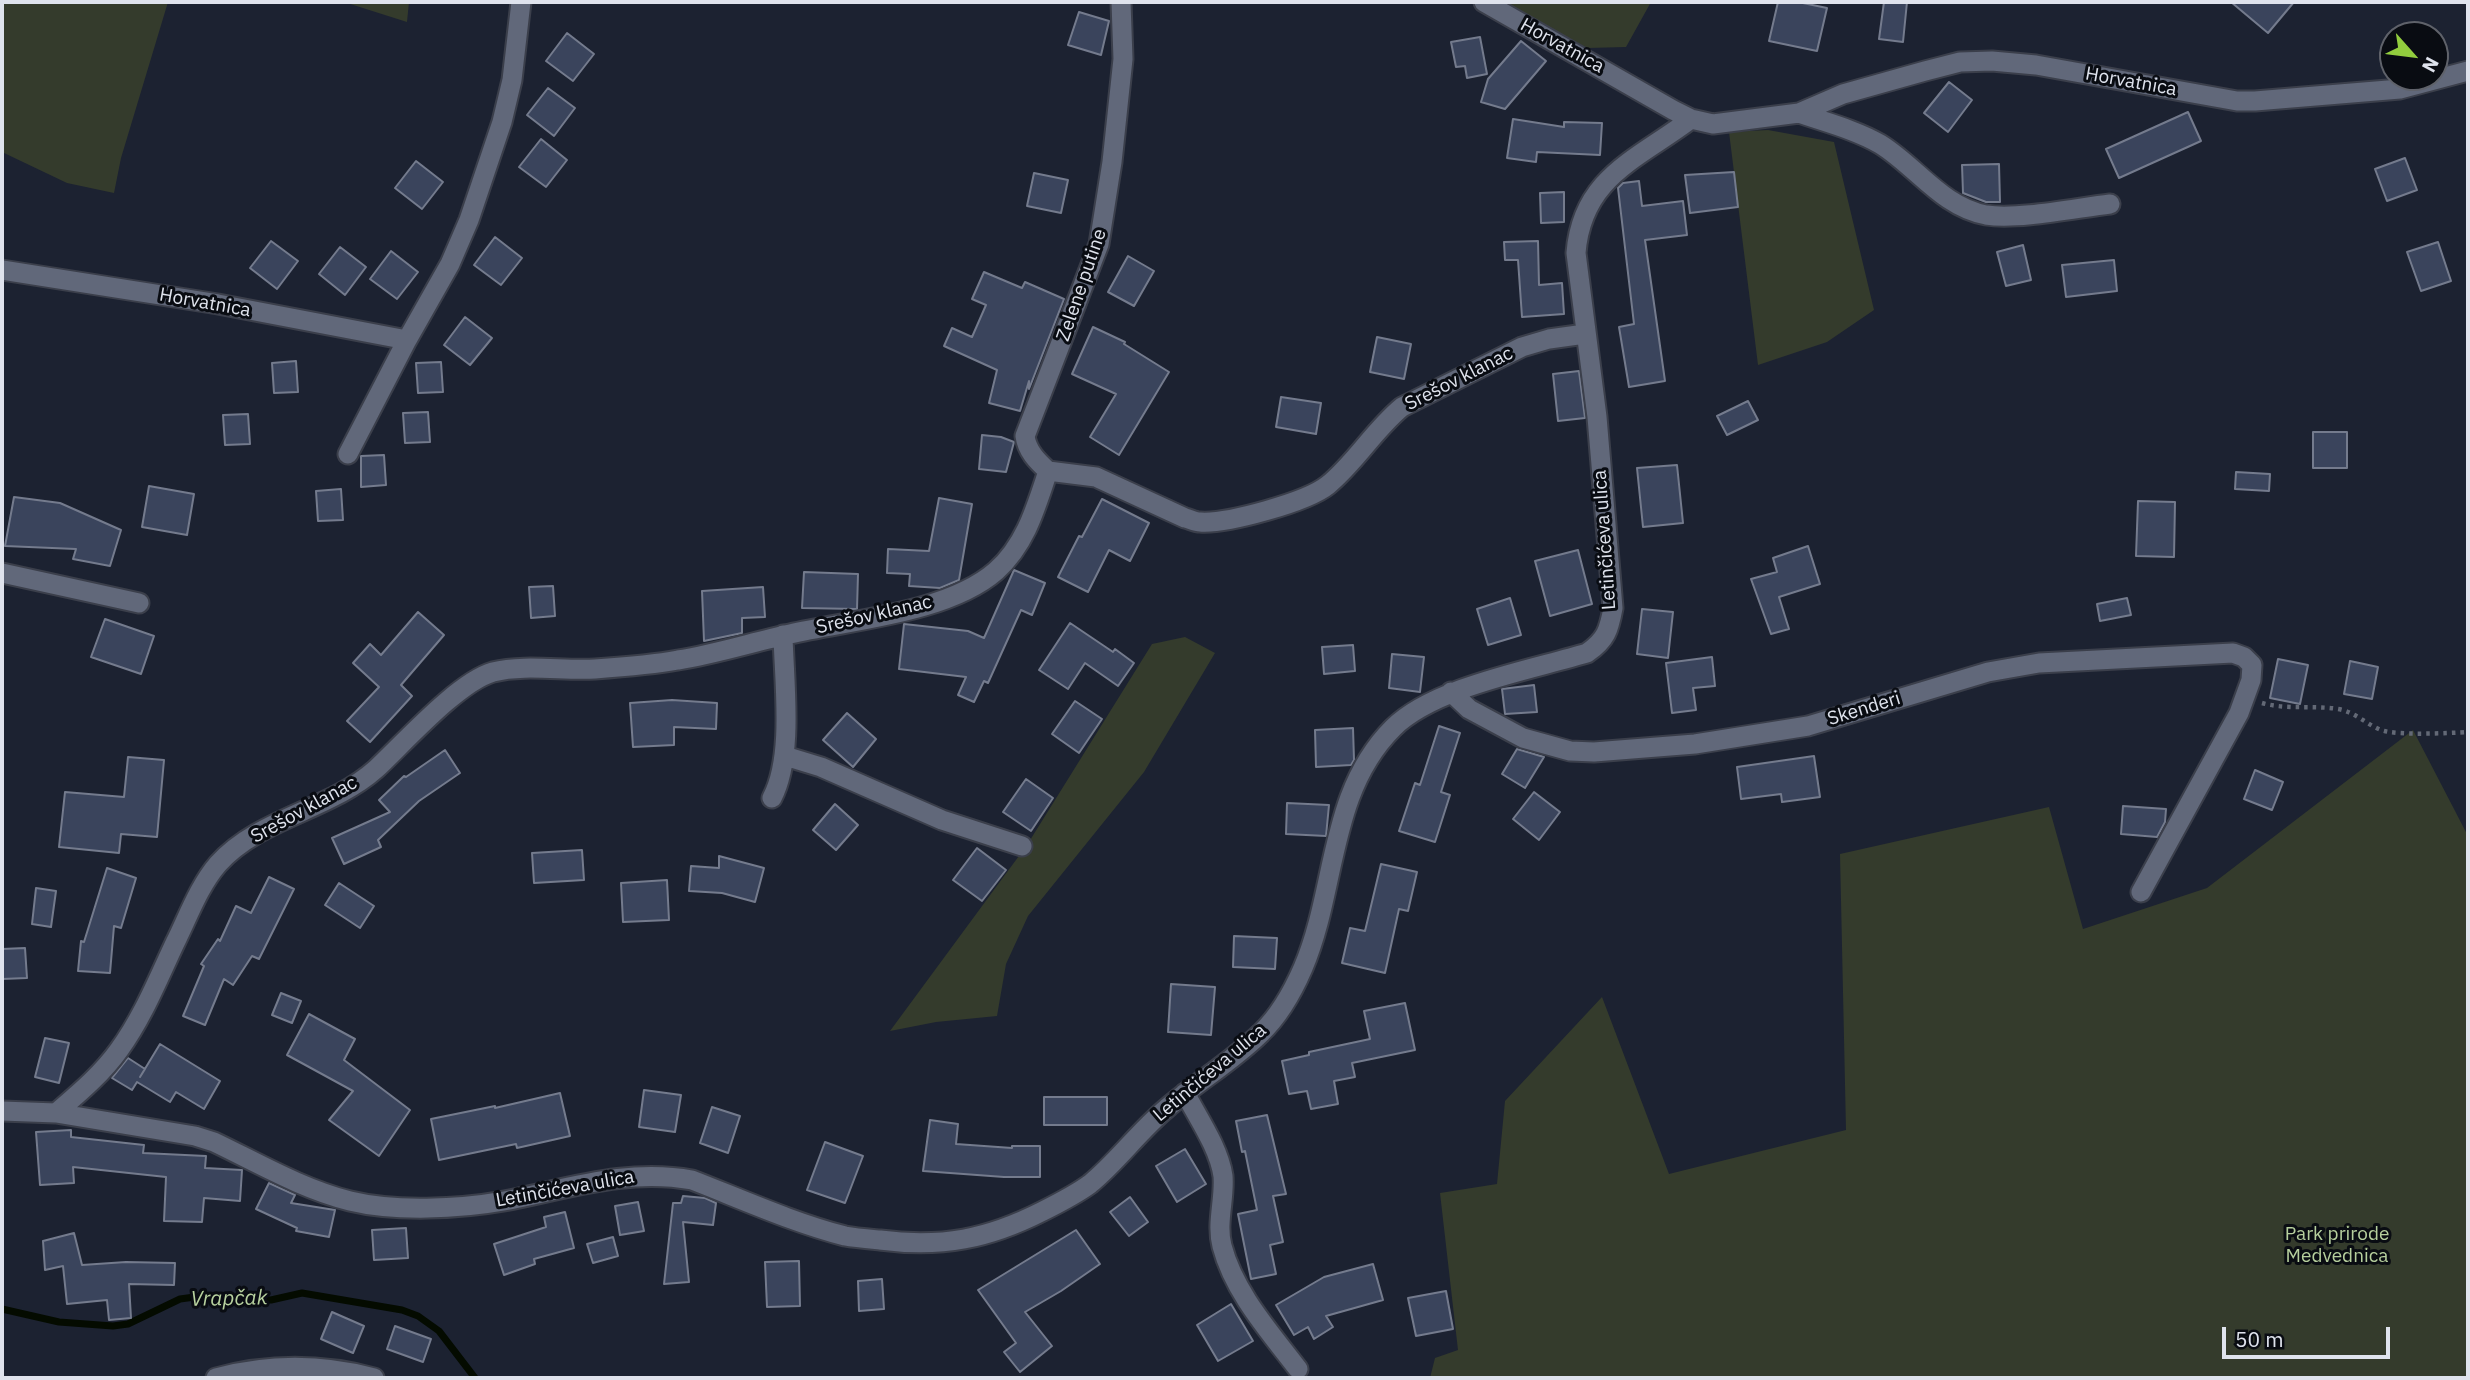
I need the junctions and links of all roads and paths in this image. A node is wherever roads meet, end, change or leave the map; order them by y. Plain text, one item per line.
1 (522, 2) edge
2 (1121, 2) edge
3 (1484, 2) edge
4 (2468, 71) edge
5 (1799, 113) junction
6 (1691, 119) junction
7 (2110, 204) dead end
8 (2, 270) edge
9 (1585, 334) junction
10 (407, 341) junction
11 (348, 454) dead end
12 (1048, 471) junction
13 (2, 573) edge
14 (139, 603) dead end
15 (783, 635) junction
16 (1451, 692) junction
17 (2244, 699) junction
18 (2468, 732) edge
19 (785, 756) junction
20 (772, 797) dead end
21 (1022, 846) dead end
22 (2141, 892) dead end
23 (1185, 1093) junction
24 (2, 1111) edge
25 (56, 1112) junction
26 (1298, 1369) dead end
27 (216, 1378) edge
28 (374, 1378) edge

1 - 10 street
2 - 12 street, Zelene putine
3 - 6 street, Horvatnica
4 - 5 street, Horvatnica
5 - 6 street, Horvatnica
5 - 7 street, Horvatnica
6 - 9 street, Letinčićeva ulica
8 - 10 street, Horvatnica
9 - 12 street, Srešov klanac
9 - 16 street, Letinčićeva ulica
10 - 11 street
12 - 15 street, Srešov klanac
13 - 14 street
15 - 19 street
15 - 25 street, Srešov klanac
16 - 17 street, Skenderi
16 - 23 street, Letinčićeva ulica
17 - 18 path
17 - 22 street, Skenderi
19 - 20 street
19 - 21 street
23 - 25 street, Letinčićeva ulica
23 - 26 street
24 - 25 street, Letinčićeva ulica
27 - 28 street

